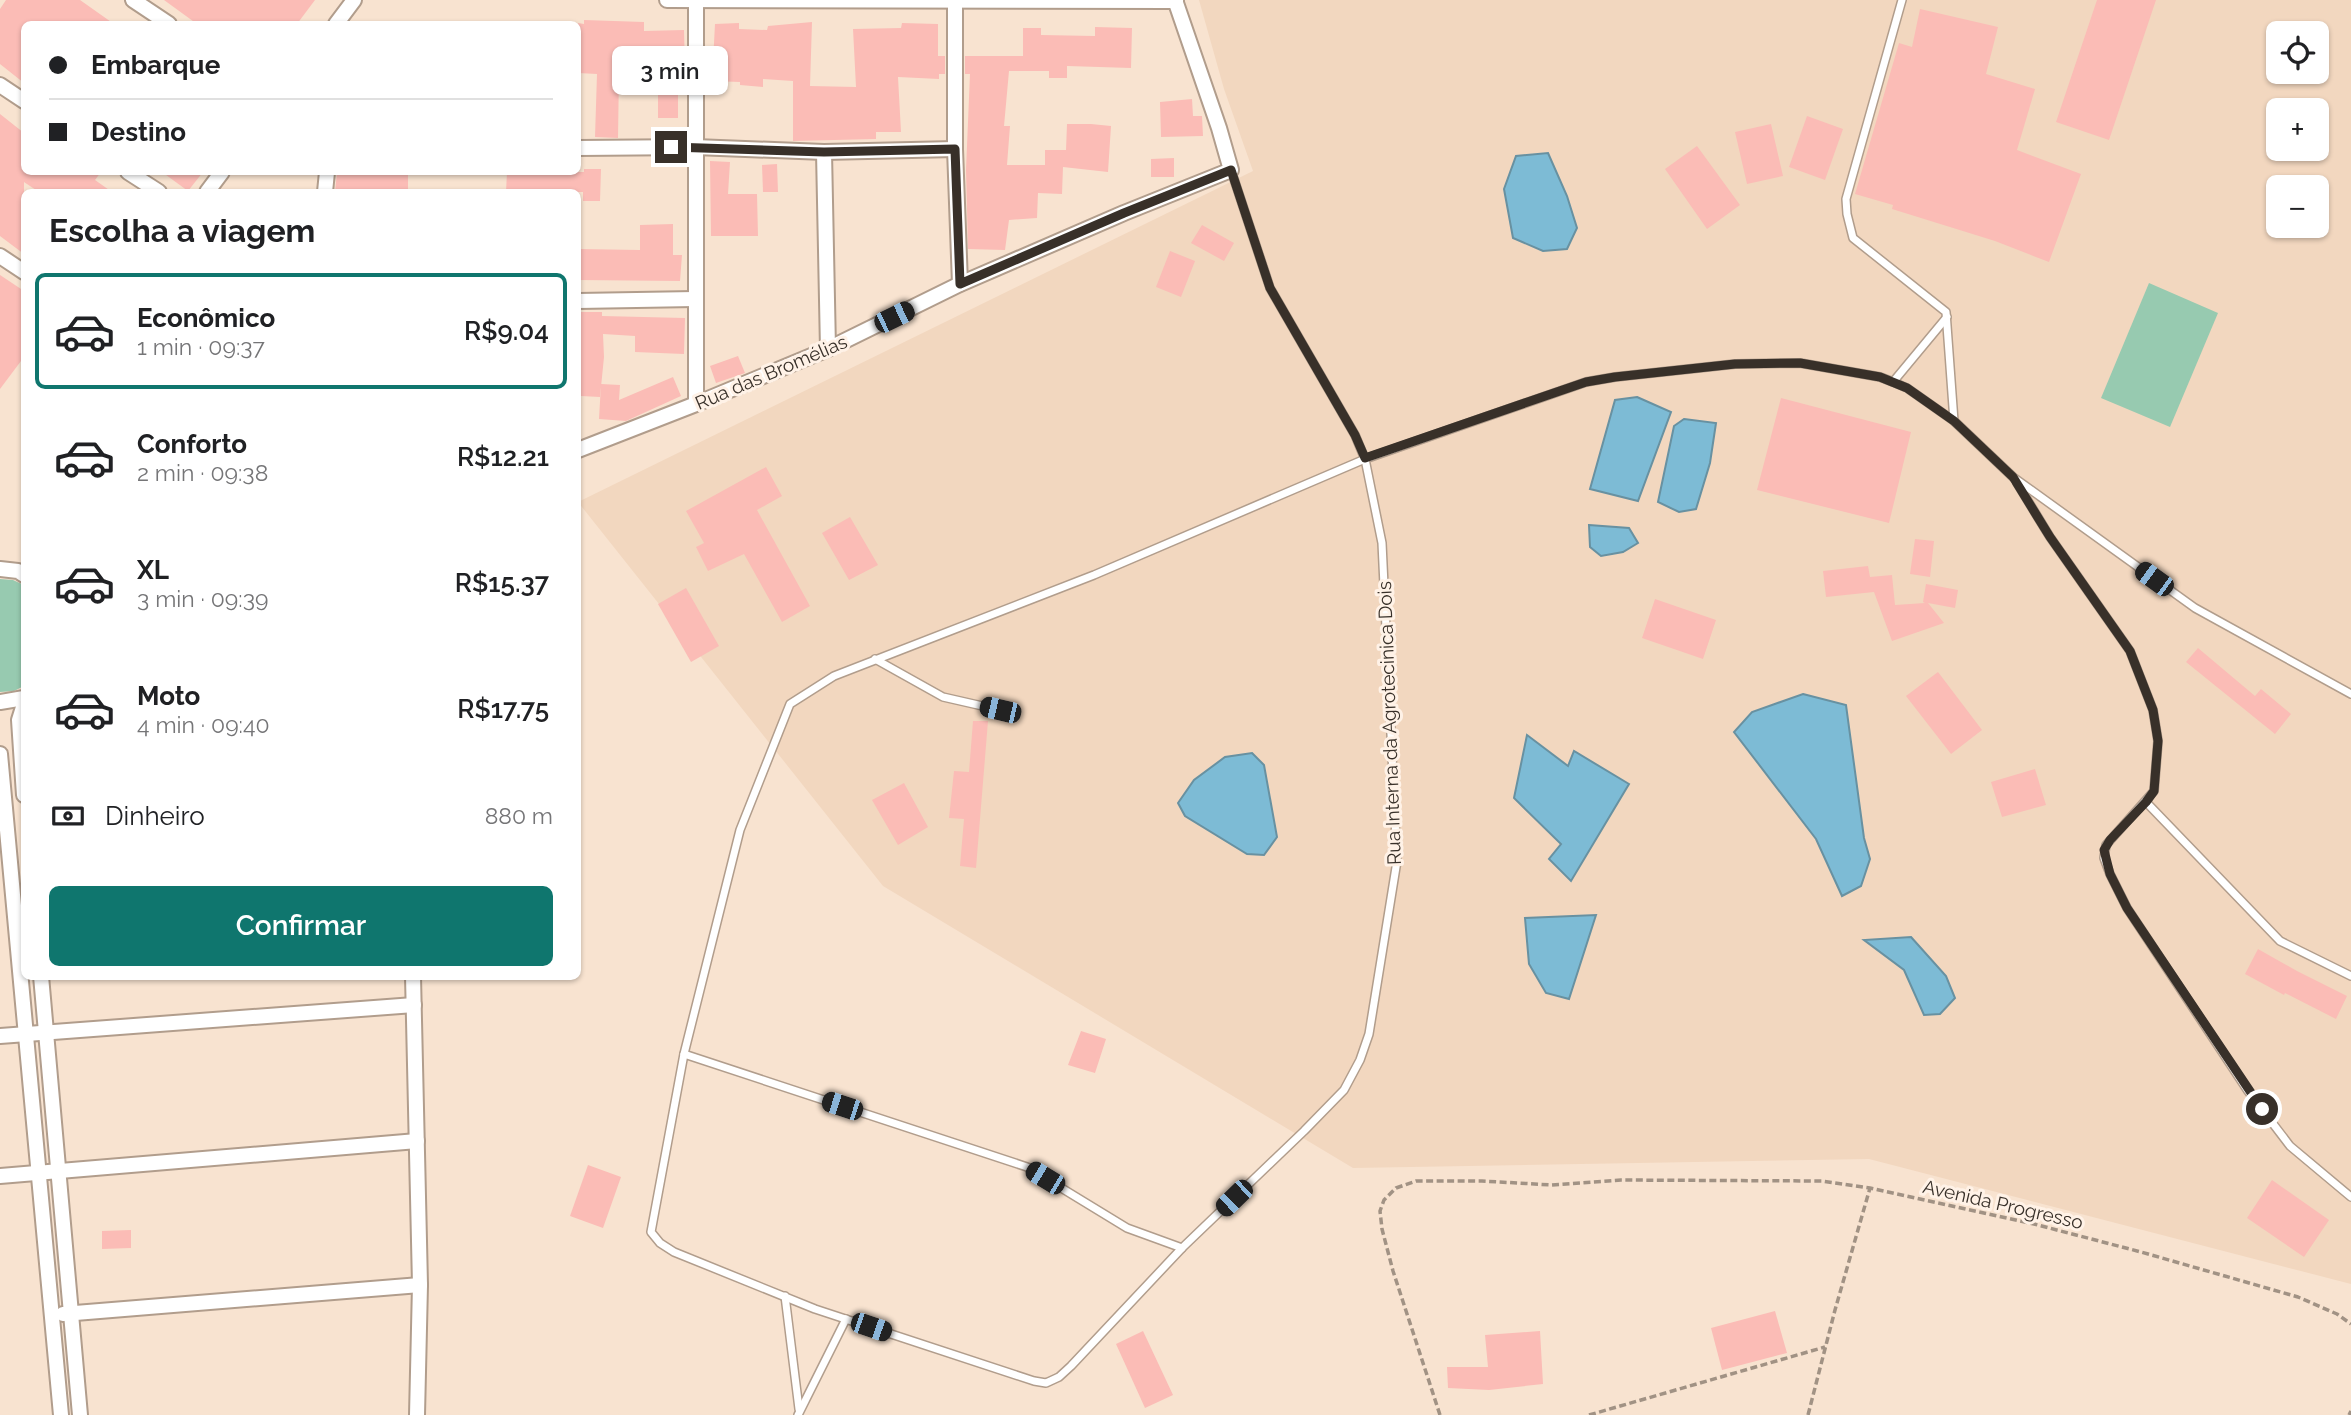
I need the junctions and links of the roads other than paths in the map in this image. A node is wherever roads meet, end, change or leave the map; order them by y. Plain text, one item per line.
1 (133, 0) edge
2 (667, 0) edge
3 (1175, 0) edge
4 (1902, 0) edge
5 (696, 1) edge
6 (955, 1) edge
7 (352, 3) edge
8 (164, 21) edge
9 (338, 21) edge
10 (349, 21) edge
11 (0, 85) edge
12 (21, 99) edge
13 (695, 147) junction
14 (581, 148) edge
15 (955, 149) junction
16 (824, 152) junction
17 (1231, 170) junction
18 (133, 175) edge
19 (154, 189) edge
20 (0, 256) edge
21 (21, 270) edge
22 (960, 284) junction
23 (695, 299) junction
24 (581, 301) edge
25 (1947, 317) junction
26 (828, 349) junction
27 (1893, 382) junction
28 (695, 404) junction
29 (1954, 421) junction
30 (581, 449) edge
31 (1365, 458) junction
32 (2013, 477) junction
33 (0, 569) edge
34 (21, 573) edge
35 (875, 659) junction
36 (2351, 694) edge
37 (21, 698) edge
38 (0, 702) edge
39 (1000, 710) dead end
40 (21, 714) edge
41 (21, 738) edge
42 (0, 761) edge
43 (2146, 802) junction
44 (19, 893) edge
45 (21, 933) edge
46 (2351, 976) edge
47 (23, 980) edge
48 (41, 980) edge
49 (413, 980) edge
50 (414, 1005) junction
51 (46, 1032) junction
52 (26, 1034) junction
53 (0, 1036) edge
54 (684, 1054) junction
55 (417, 1141) junction
56 (58, 1171) junction
57 (38, 1172) junction
58 (0, 1176) edge
59 (2351, 1197) edge
60 (1182, 1248) junction
61 (419, 1284) junction
62 (785, 1296) junction
63 (71, 1314) junction
64 (52, 1315) junction
65 (846, 1319) junction
66 (799, 1412) edge
67 (61, 1415) edge
68 (80, 1415) edge
69 (416, 1415) edge

1 - 8 street
2 - 5 street
3 - 6 street
3 - 17 street, Rua Interna da Agrotecinica Dois
4 - 25 lane
5 - 6 street
5 - 13 street
6 - 15 street
7 - 9 street
7 - 10 street
11 - 12 street
13 - 14 street
13 - 16 street
13 - 23 street
15 - 16 street
15 - 22 street
16 - 26 street
17 - 22 street, Rua das Bromélias
17 - 31 lane, Rua Interna da Agrotecinica Dois
18 - 19 street
20 - 21 street
22 - 26 street, Rua das Bromélias
23 - 24 street
23 - 28 street
25 - 27 lane
25 - 29 lane
26 - 28 street, Rua das Bromélias
27 - 29 lane
27 - 31 lane
28 - 30 street, Rua das Bromélias
29 - 32 lane
31 - 35 lane
31 - 60 lane, Rua Interna da Agrotecinica Dois
32 - 36 lane
32 - 43 lane
33 - 34 street
35 - 39 lane
35 - 54 lane
37 - 38 street
40 - 41 street
42 - 44 street
43 - 46 lane
43 - 59 lane
44 - 45 street
47 - 52 street
48 - 51 street
49 - 50 street
50 - 51 street
50 - 55 street
51 - 52 street
51 - 56 street
52 - 53 street
52 - 57 street
54 - 60 lane
54 - 62 lane
55 - 56 street
55 - 61 street
56 - 57 street
56 - 63 street
57 - 58 street
57 - 64 street
60 - 65 lane, Rua Interna da Agrotecinica Dois
61 - 63 street
61 - 69 street
62 - 65 lane
62 - 66 lane
63 - 64 street
63 - 68 street
64 - 67 street
65 - 66 lane

